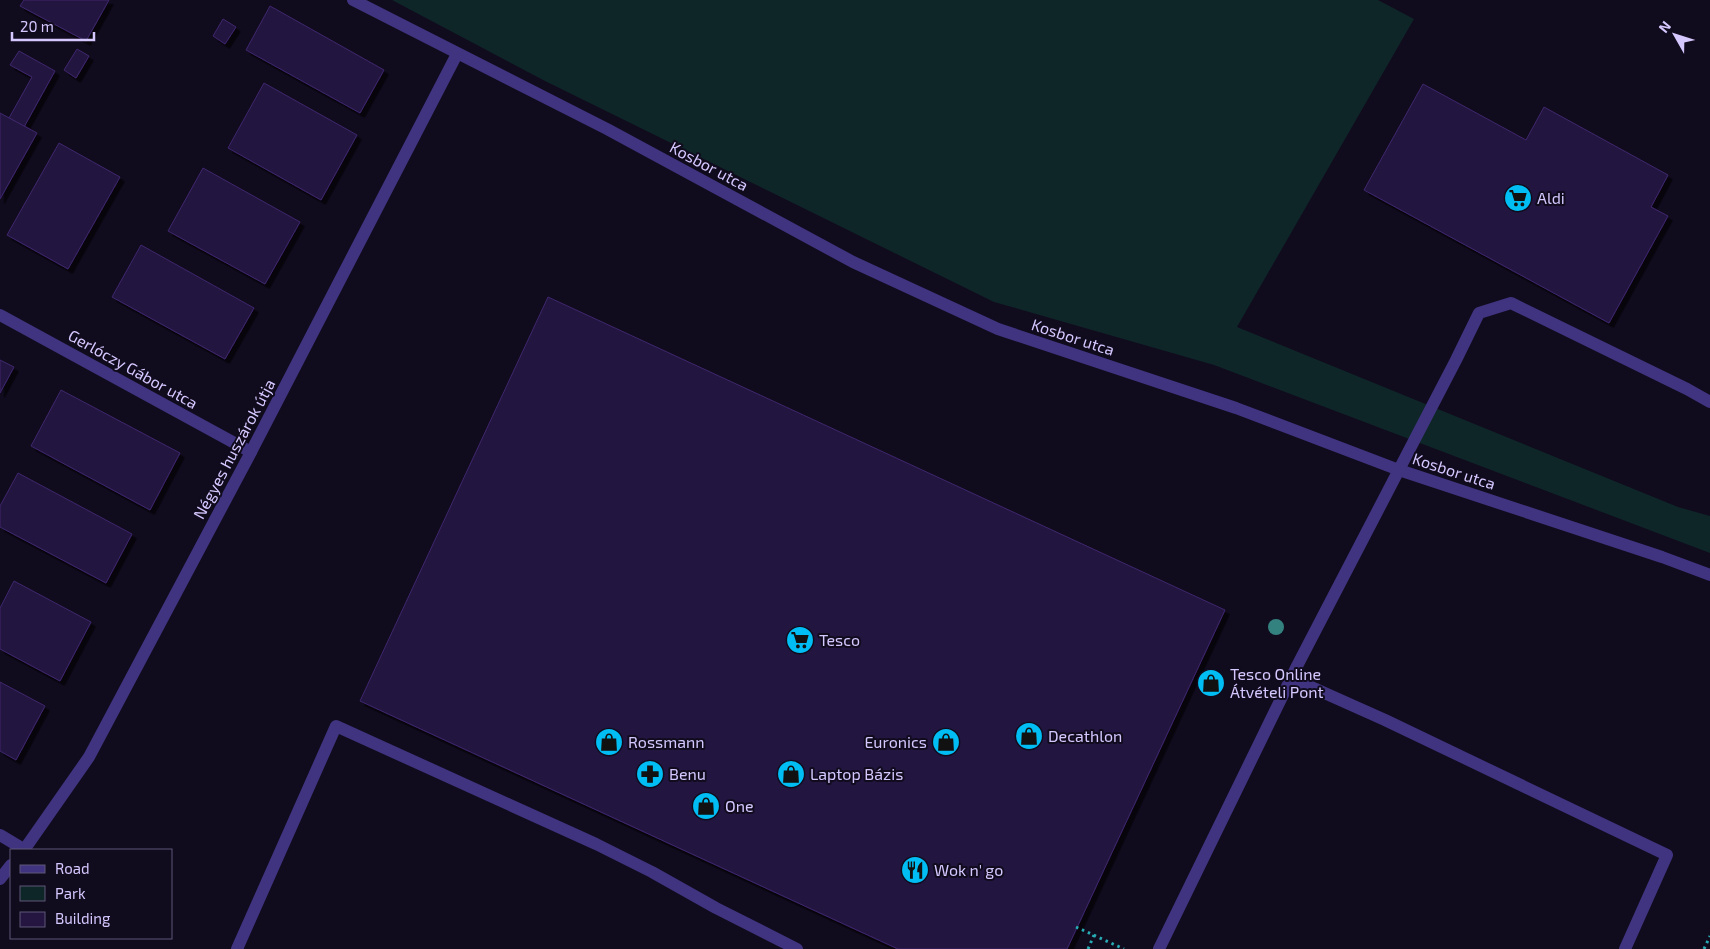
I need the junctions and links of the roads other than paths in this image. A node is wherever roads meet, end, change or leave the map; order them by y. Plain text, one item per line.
1 (354, 0) edge
2 (457, 54) junction
3 (0, 315) edge
4 (1710, 402) edge
5 (251, 452) junction
6 (1399, 470) junction
7 (1710, 575) edge
8 (1291, 678) junction
9 (0, 835) edge
10 (22, 849) edge
11 (25, 849) edge
12 (10, 867) edge
13 (0, 879) edge
14 (775, 944) edge
15 (237, 949) edge
16 (797, 949) edge
17 (1158, 949) edge
18 (1626, 949) edge

1 - 2 street, Kosbor utca
2 - 5 street, Négyes huszárok útja
2 - 6 street, Kosbor utca
3 - 5 street, Gerlóczy Gábor utca
4 - 6 street
5 - 11 street, Négyes huszárok útja
6 - 7 street, Kosbor utca
6 - 8 street
8 - 17 street
8 - 18 street
9 - 10 street
12 - 13 street
14 - 15 street
14 - 16 street

